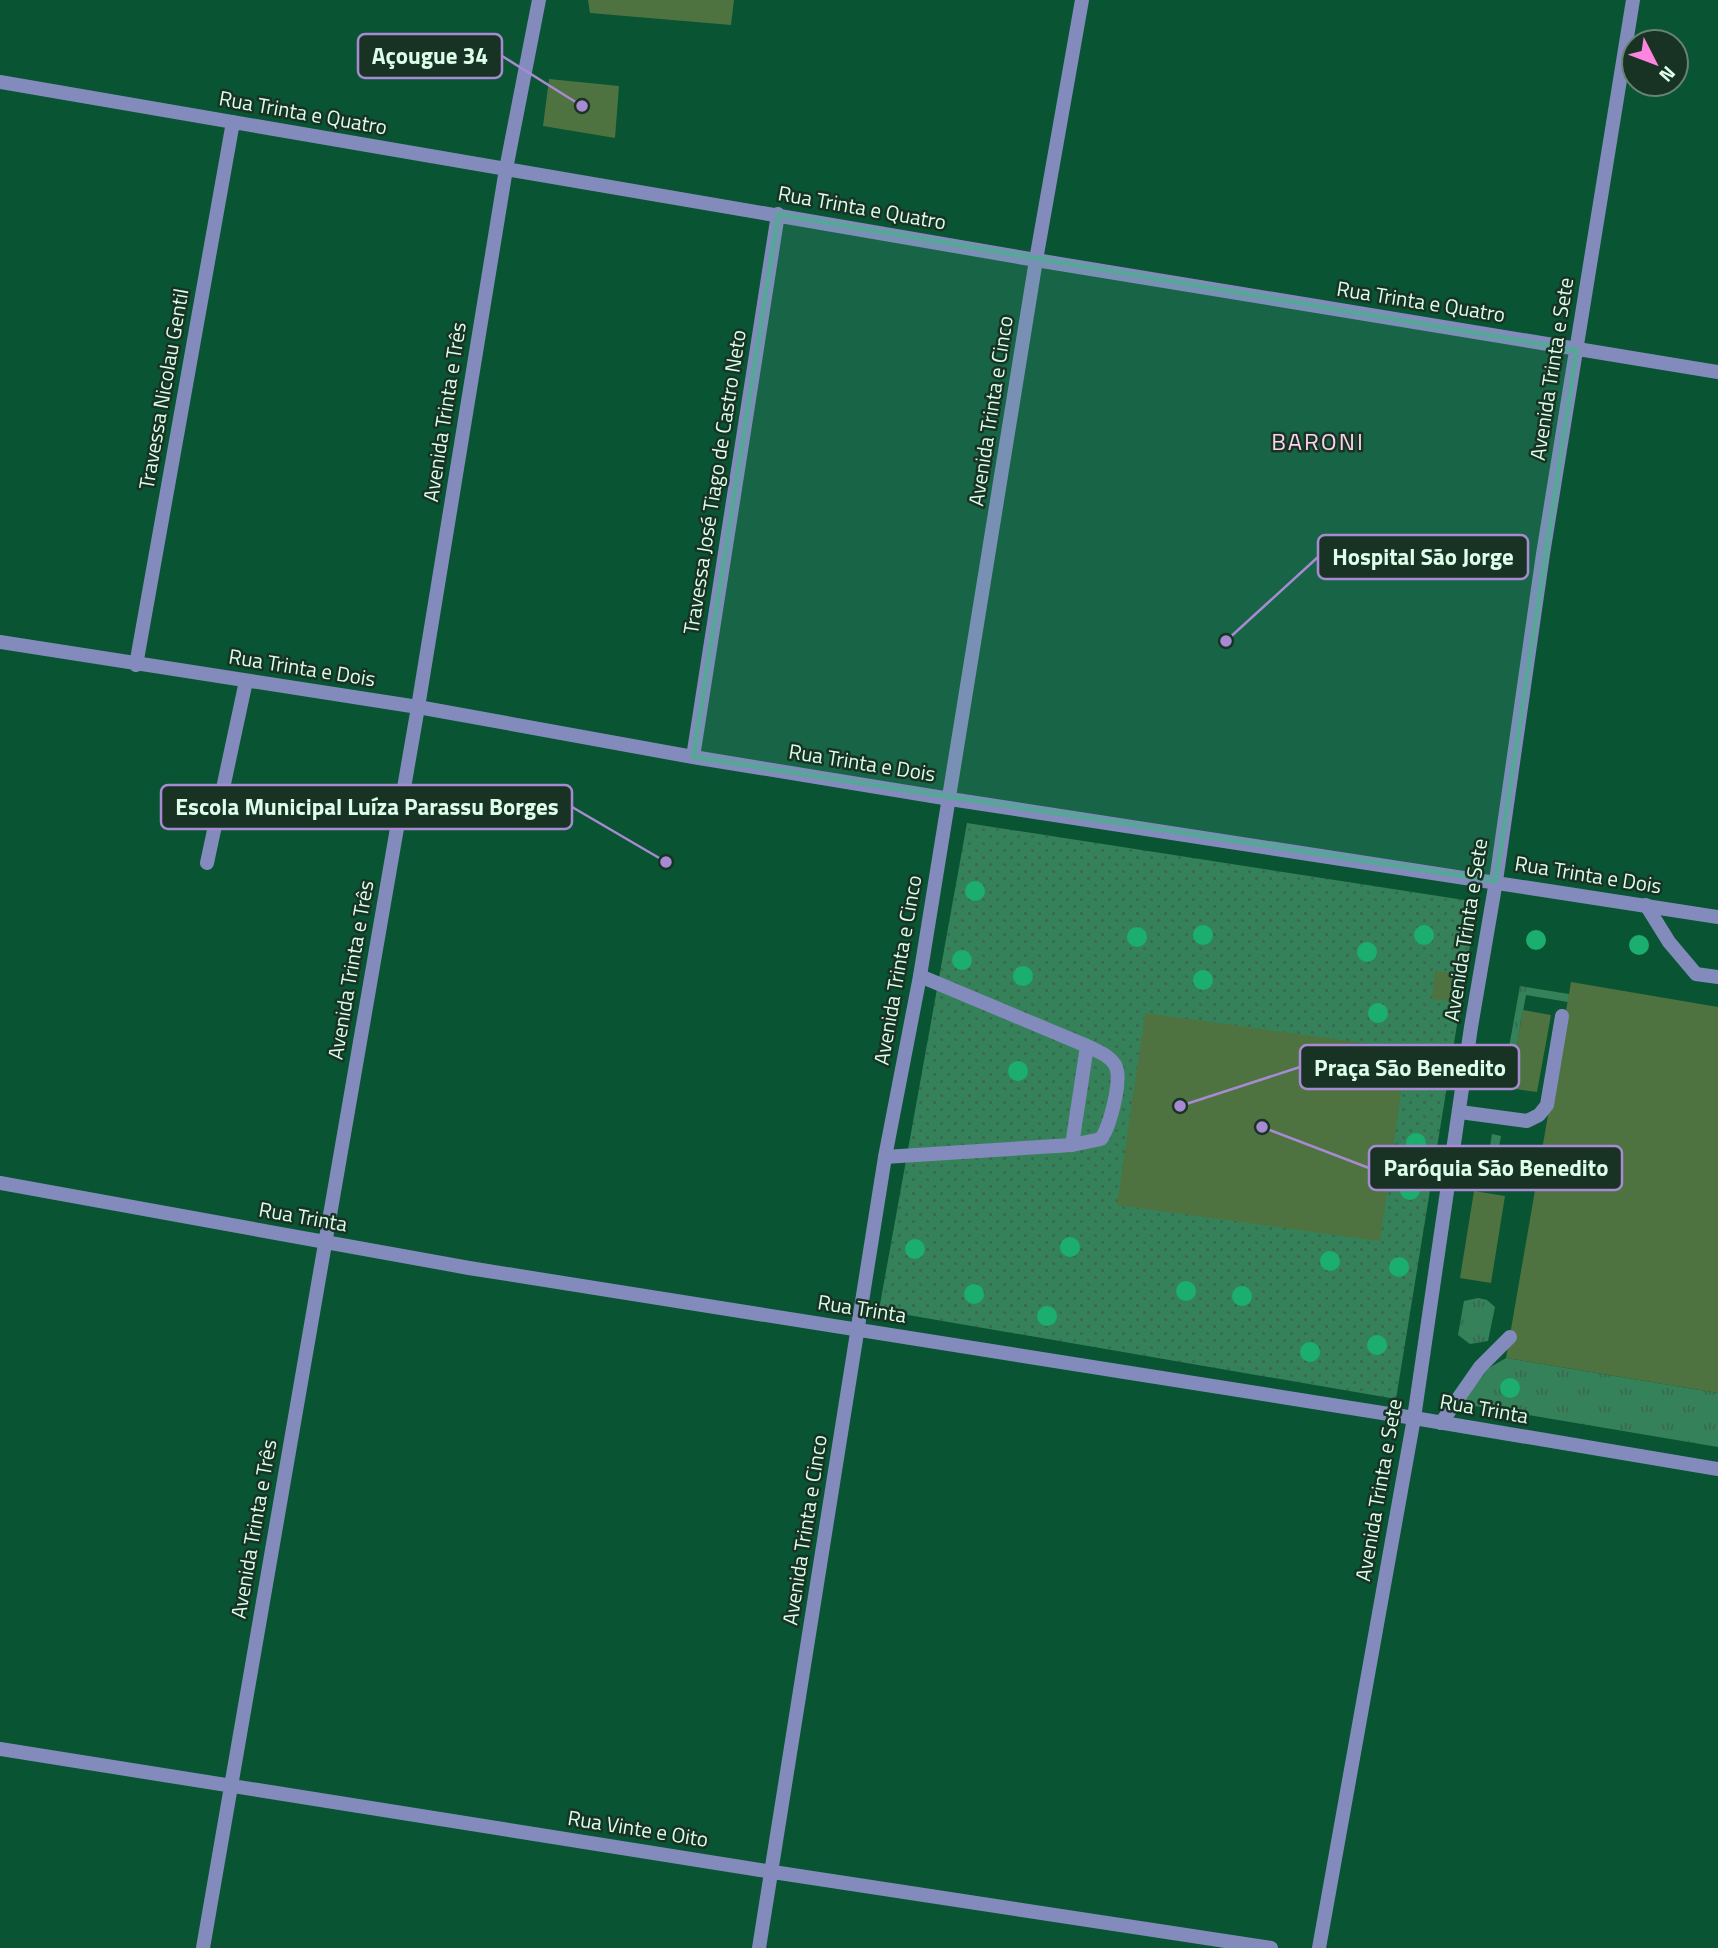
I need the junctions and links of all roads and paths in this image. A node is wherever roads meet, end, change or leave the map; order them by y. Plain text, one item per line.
1 (539, 0) edge
2 (1082, 0) edge
3 (1633, 0) edge
4 (0, 82) edge
5 (233, 122) junction
6 (506, 169) junction
7 (778, 214) junction
8 (1036, 260) junction
9 (1577, 350) junction
10 (1718, 372) edge
11 (0, 642) edge
12 (136, 665) junction
13 (246, 681) junction
14 (418, 707) junction
15 (693, 757) junction
16 (950, 799) junction
17 (207, 863) dead end
18 (1496, 881) junction
19 (1646, 905) junction
20 (1718, 917) edge
21 (920, 976) junction
22 (1718, 977) edge
23 (1562, 1016) dead end
24 (1087, 1046) junction
25 (1460, 1112) junction
26 (1072, 1145) junction
27 (886, 1157) junction
28 (0, 1183) edge
29 (325, 1243) junction
30 (858, 1330) junction
31 (1510, 1337) dead end
32 (1414, 1418) junction
33 (1441, 1423) junction
34 (1718, 1469) edge
35 (0, 1749) edge
36 (231, 1786) junction
37 (772, 1872) junction
38 (203, 1948) edge
39 (759, 1948) edge
40 (1271, 1948) edge
41 (1320, 1948) edge

1 - 6 street, Avenida Trinta e Três
2 - 8 street, Avenida Trinta e Cinco
3 - 9 street, Avenida Trinta e Sete
4 - 5 street, Rua Trinta e Quatro
5 - 6 street, Rua Trinta e Quatro
5 - 12 street, Travessa Nicolau Gentil
6 - 7 street, Rua Trinta e Quatro
6 - 14 street, Avenida Trinta e Três
7 - 8 street, Rua Trinta e Quatro
7 - 15 street, Travessa José Tiago de Castro Neto
8 - 9 street, Rua Trinta e Quatro
8 - 16 street, Avenida Trinta e Cinco
9 - 10 street, Rua Trinta e Quatro
9 - 18 street, Avenida Trinta e Sete
11 - 12 street, Rua Trinta e Dois
12 - 13 street, Rua Trinta e Dois
13 - 14 street, Rua Trinta e Dois
13 - 17 street
14 - 15 street, Rua Trinta e Dois
14 - 29 street, Avenida Trinta e Três
15 - 16 street, Rua Trinta e Dois
16 - 18 street, Rua Trinta e Dois
16 - 21 street, Avenida Trinta e Cinco
18 - 19 street, Rua Trinta e Dois
18 - 25 street, Avenida Trinta e Sete
19 - 20 street, Rua Trinta e Dois
19 - 22 street
21 - 24 street
21 - 27 street, Avenida Trinta e Cinco
23 - 25 street
24 - 26 street
24 - 26 street
25 - 32 street, Avenida Trinta e Sete
26 - 27 street
27 - 30 street, Avenida Trinta e Cinco
28 - 29 street, Rua Trinta
29 - 30 street, Rua Trinta
29 - 36 street, Avenida Trinta e Três
30 - 32 street, Rua Trinta
30 - 37 street, Avenida Trinta e Cinco
31 - 33 street
32 - 33 street, Rua Trinta
32 - 41 street, Avenida Trinta e Sete
33 - 34 street, Rua Trinta
35 - 36 street, Rua Vinte e Oito
36 - 37 street, Rua Vinte e Oito
36 - 38 street, Avenida Trinta e Três
37 - 39 street, Avenida Trinta e Cinco
37 - 40 street, Rua Vinte e Oito

